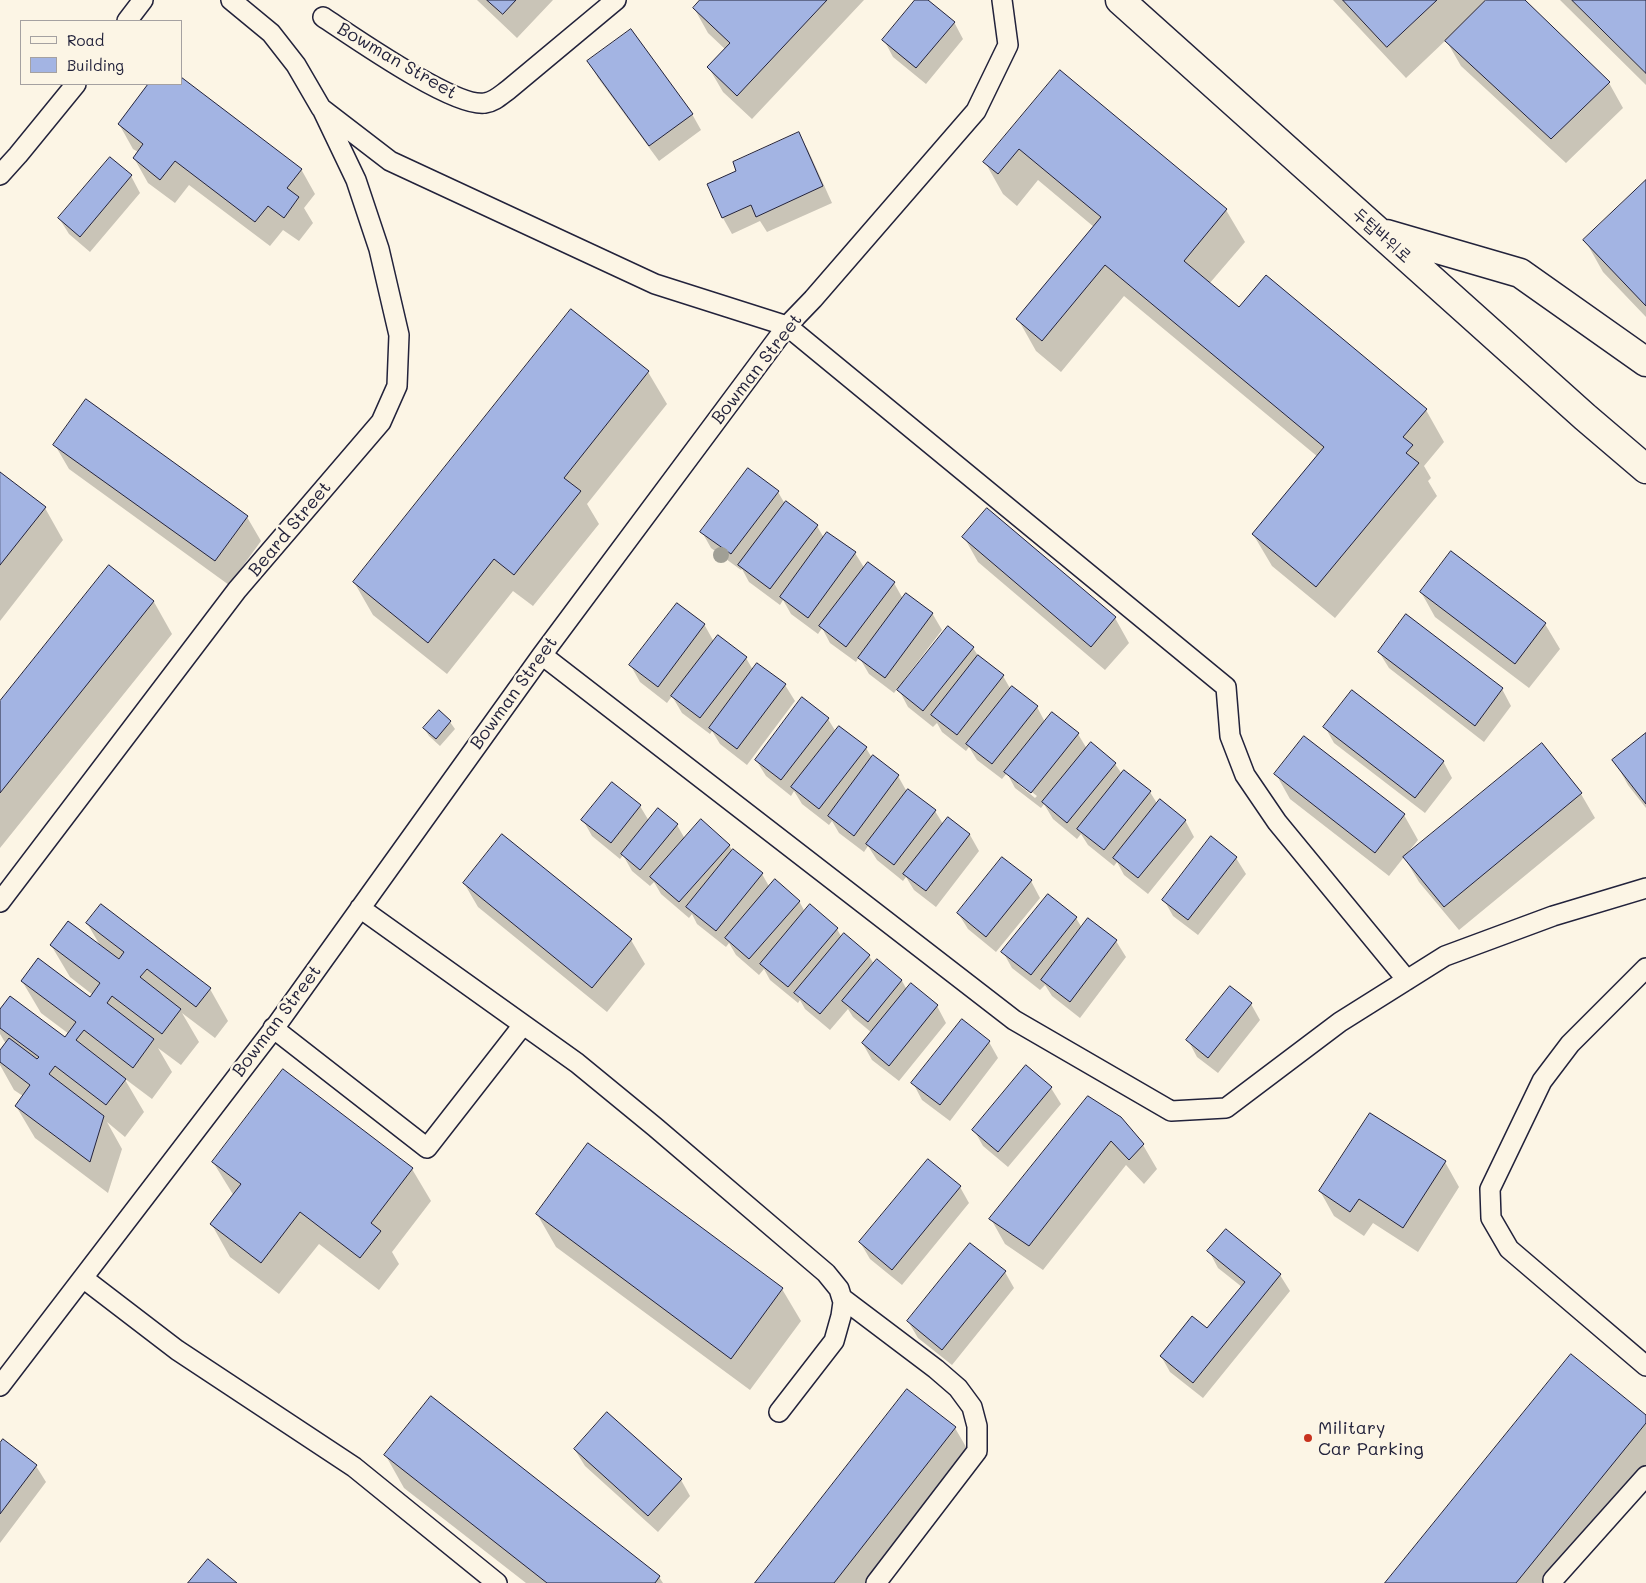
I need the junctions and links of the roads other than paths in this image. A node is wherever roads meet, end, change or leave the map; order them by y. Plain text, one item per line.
1 (143, 0) edge
2 (231, 0) edge
3 (616, 0) edge
4 (1002, 0) edge
5 (1120, 0) edge
6 (323, 17) dead end
7 (128, 20) edge
8 (75, 85) edge
9 (321, 108) junction
10 (0, 175) edge
11 (1380, 233) junction
12 (788, 326) junction
13 (1646, 362) edge
14 (1646, 469) edge
15 (542, 655) junction
16 (1646, 888) edge
17 (0, 902) edge
18 (360, 908) junction
19 (1646, 968) edge
20 (1407, 980) junction
21 (522, 1025) junction
22 (273, 1028) junction
23 (82, 1278) junction
24 (842, 1298) junction
25 (1646, 1366) edge
26 (0, 1386) edge
27 (779, 1412) dead end
28 (1646, 1476) edge
29 (1553, 1580) dead end
30 (497, 1583) edge
31 (876, 1583) edge

1 - 7 lane
2 - 9 lane, Beard Street
3 - 6 lane, Bowman Street
4 - 12 lane, Bowman Street
5 - 11 street, 두텁바위로
8 - 10 lane
9 - 12 lane
9 - 17 lane, Beard Street
11 - 13 street
11 - 14 street, 두텁바위로
12 - 15 lane, Bowman Street
12 - 20 lane
15 - 18 lane, Bowman Street
15 - 20 lane
16 - 20 lane
18 - 21 lane
18 - 22 lane, Bowman Street
19 - 25 lane
21 - 22 lane
21 - 24 lane
22 - 23 lane, Bowman Street
23 - 26 lane, Bowman Street
23 - 30 lane
24 - 27 lane
24 - 31 lane
28 - 29 lane

